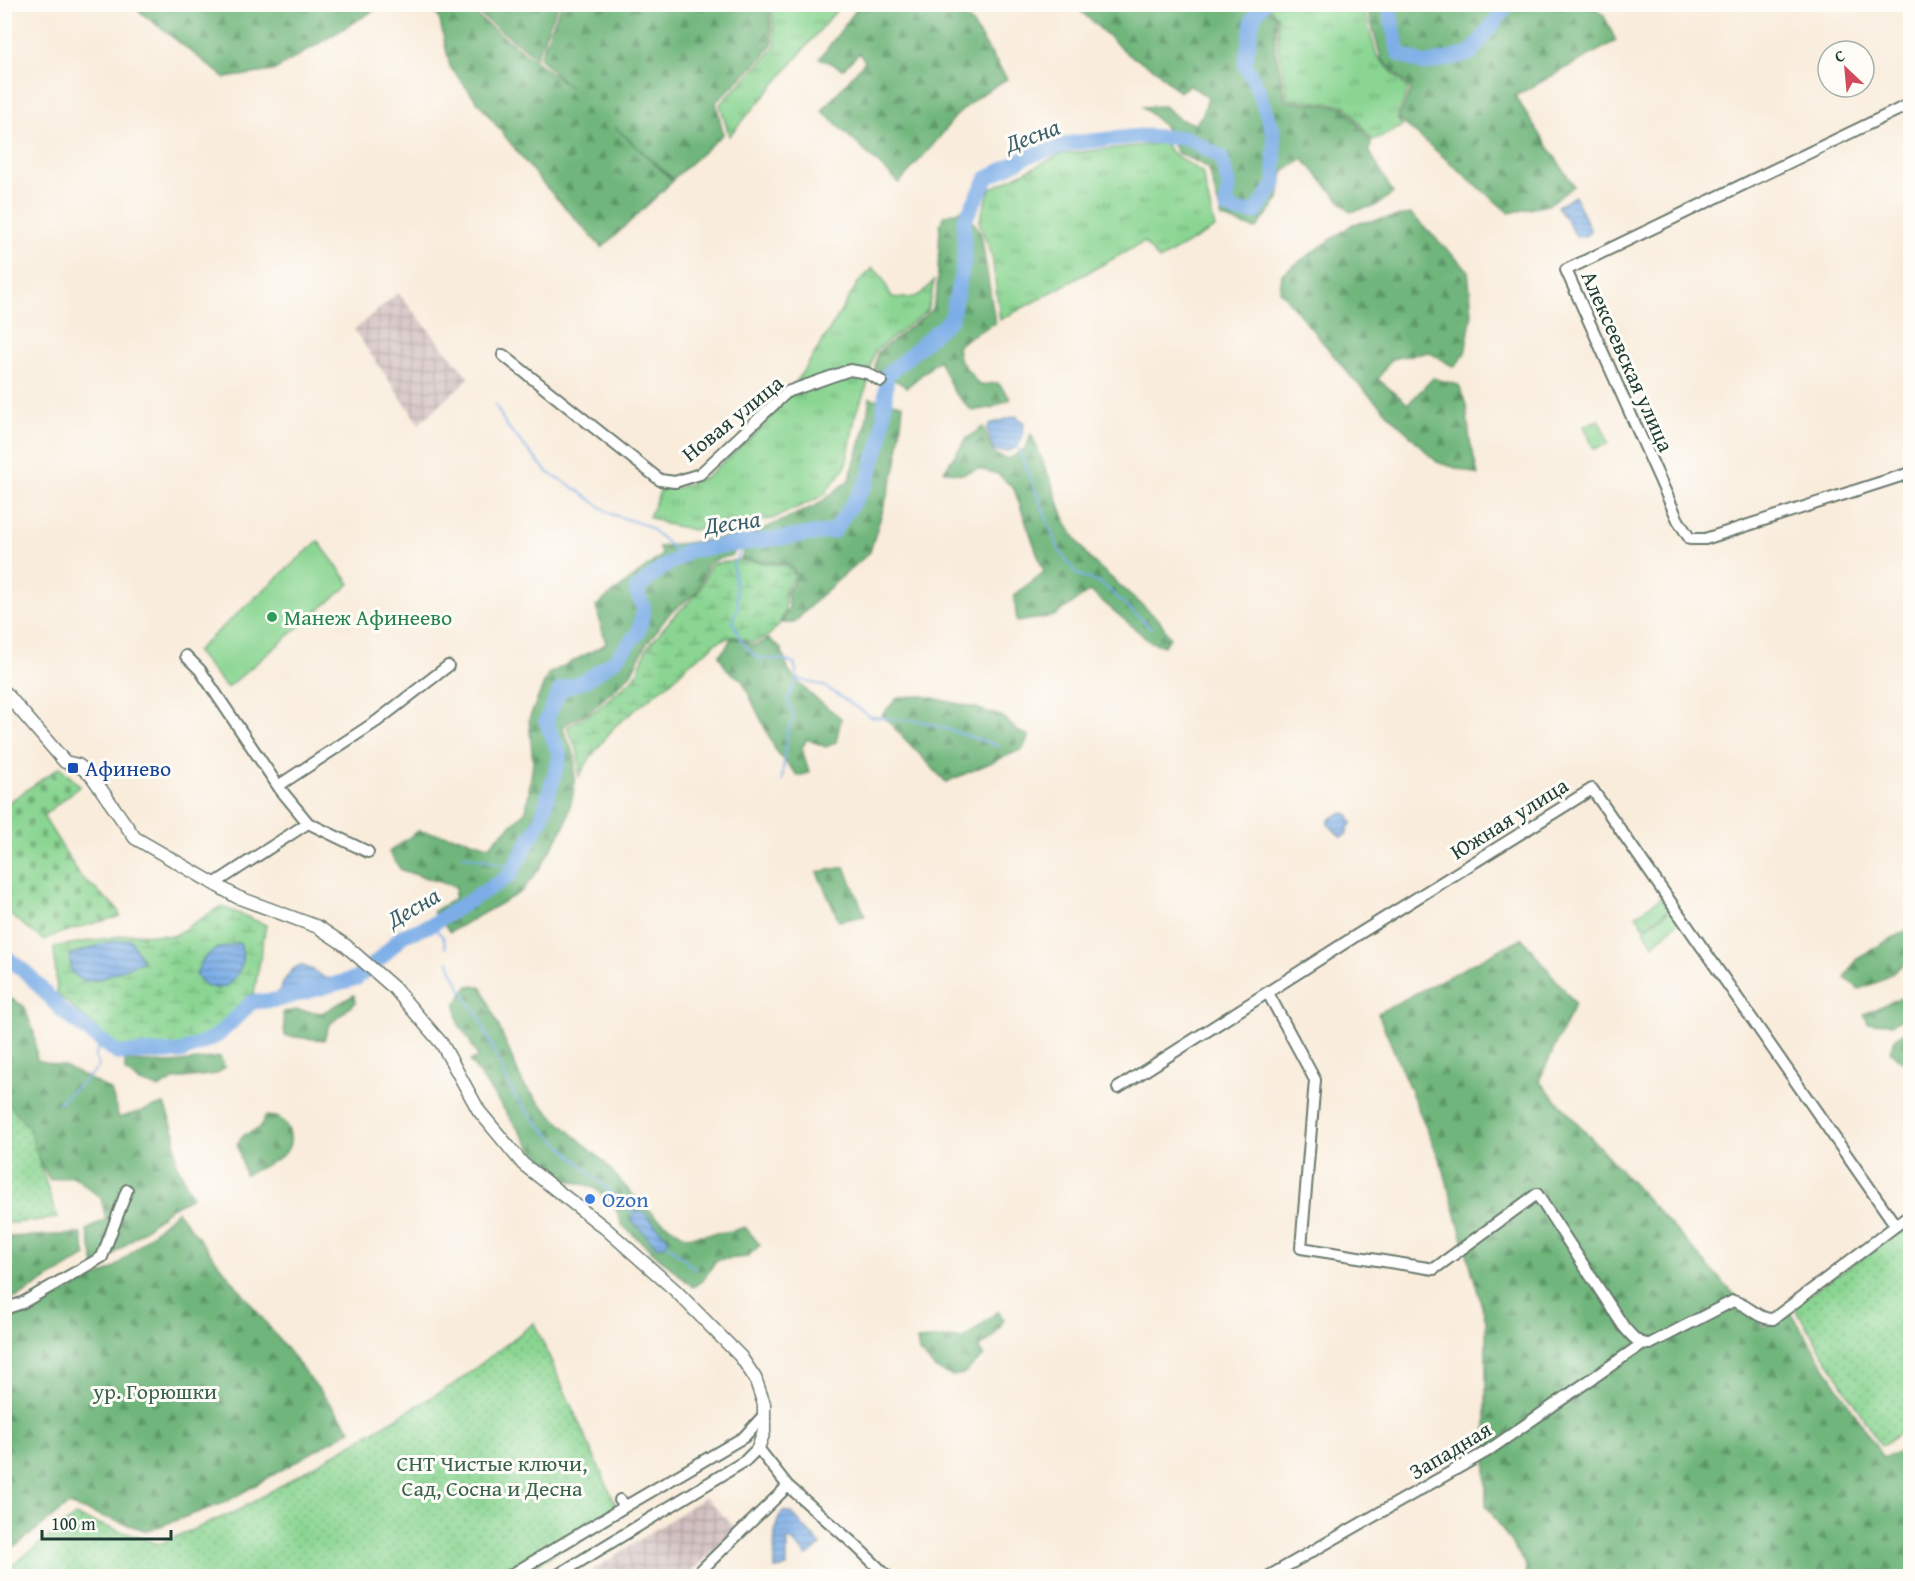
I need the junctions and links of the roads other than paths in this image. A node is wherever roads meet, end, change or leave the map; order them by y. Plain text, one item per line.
1 (1911, 104) edge
2 (503, 355) dead end
3 (881, 381) dead end
4 (1911, 472) edge
5 (186, 656) dead end
6 (448, 666) dead end
7 (4, 691) edge
8 (278, 786) junction
9 (308, 823) junction
10 (368, 852) dead end
11 (214, 884) junction
12 (1268, 993) junction
13 (1119, 1088) dead end
14 (127, 1190) dead end
15 (1911, 1215) edge
16 (1896, 1226) junction
17 (4, 1309) edge
18 (1642, 1344) junction
19 (764, 1415) junction
20 (758, 1448) junction
21 (788, 1486) junction
22 (509, 1576) edge
23 (556, 1576) edge
24 (695, 1576) edge
25 (887, 1576) edge
26 (1269, 1576) edge

1 - 4 street, Алексеевская улица
2 - 3 street, Новая улица
5 - 8 street
6 - 8 street
7 - 11 street
8 - 9 street
9 - 10 street
9 - 11 street
11 - 19 street
12 - 13 street, Южная улица
12 - 16 street, Южная улица
12 - 18 street
14 - 17 street
15 - 16 street
16 - 18 street, Западная
18 - 26 street, Западная
19 - 20 street
19 - 22 street
20 - 21 street
20 - 23 street
21 - 24 street
21 - 25 street

